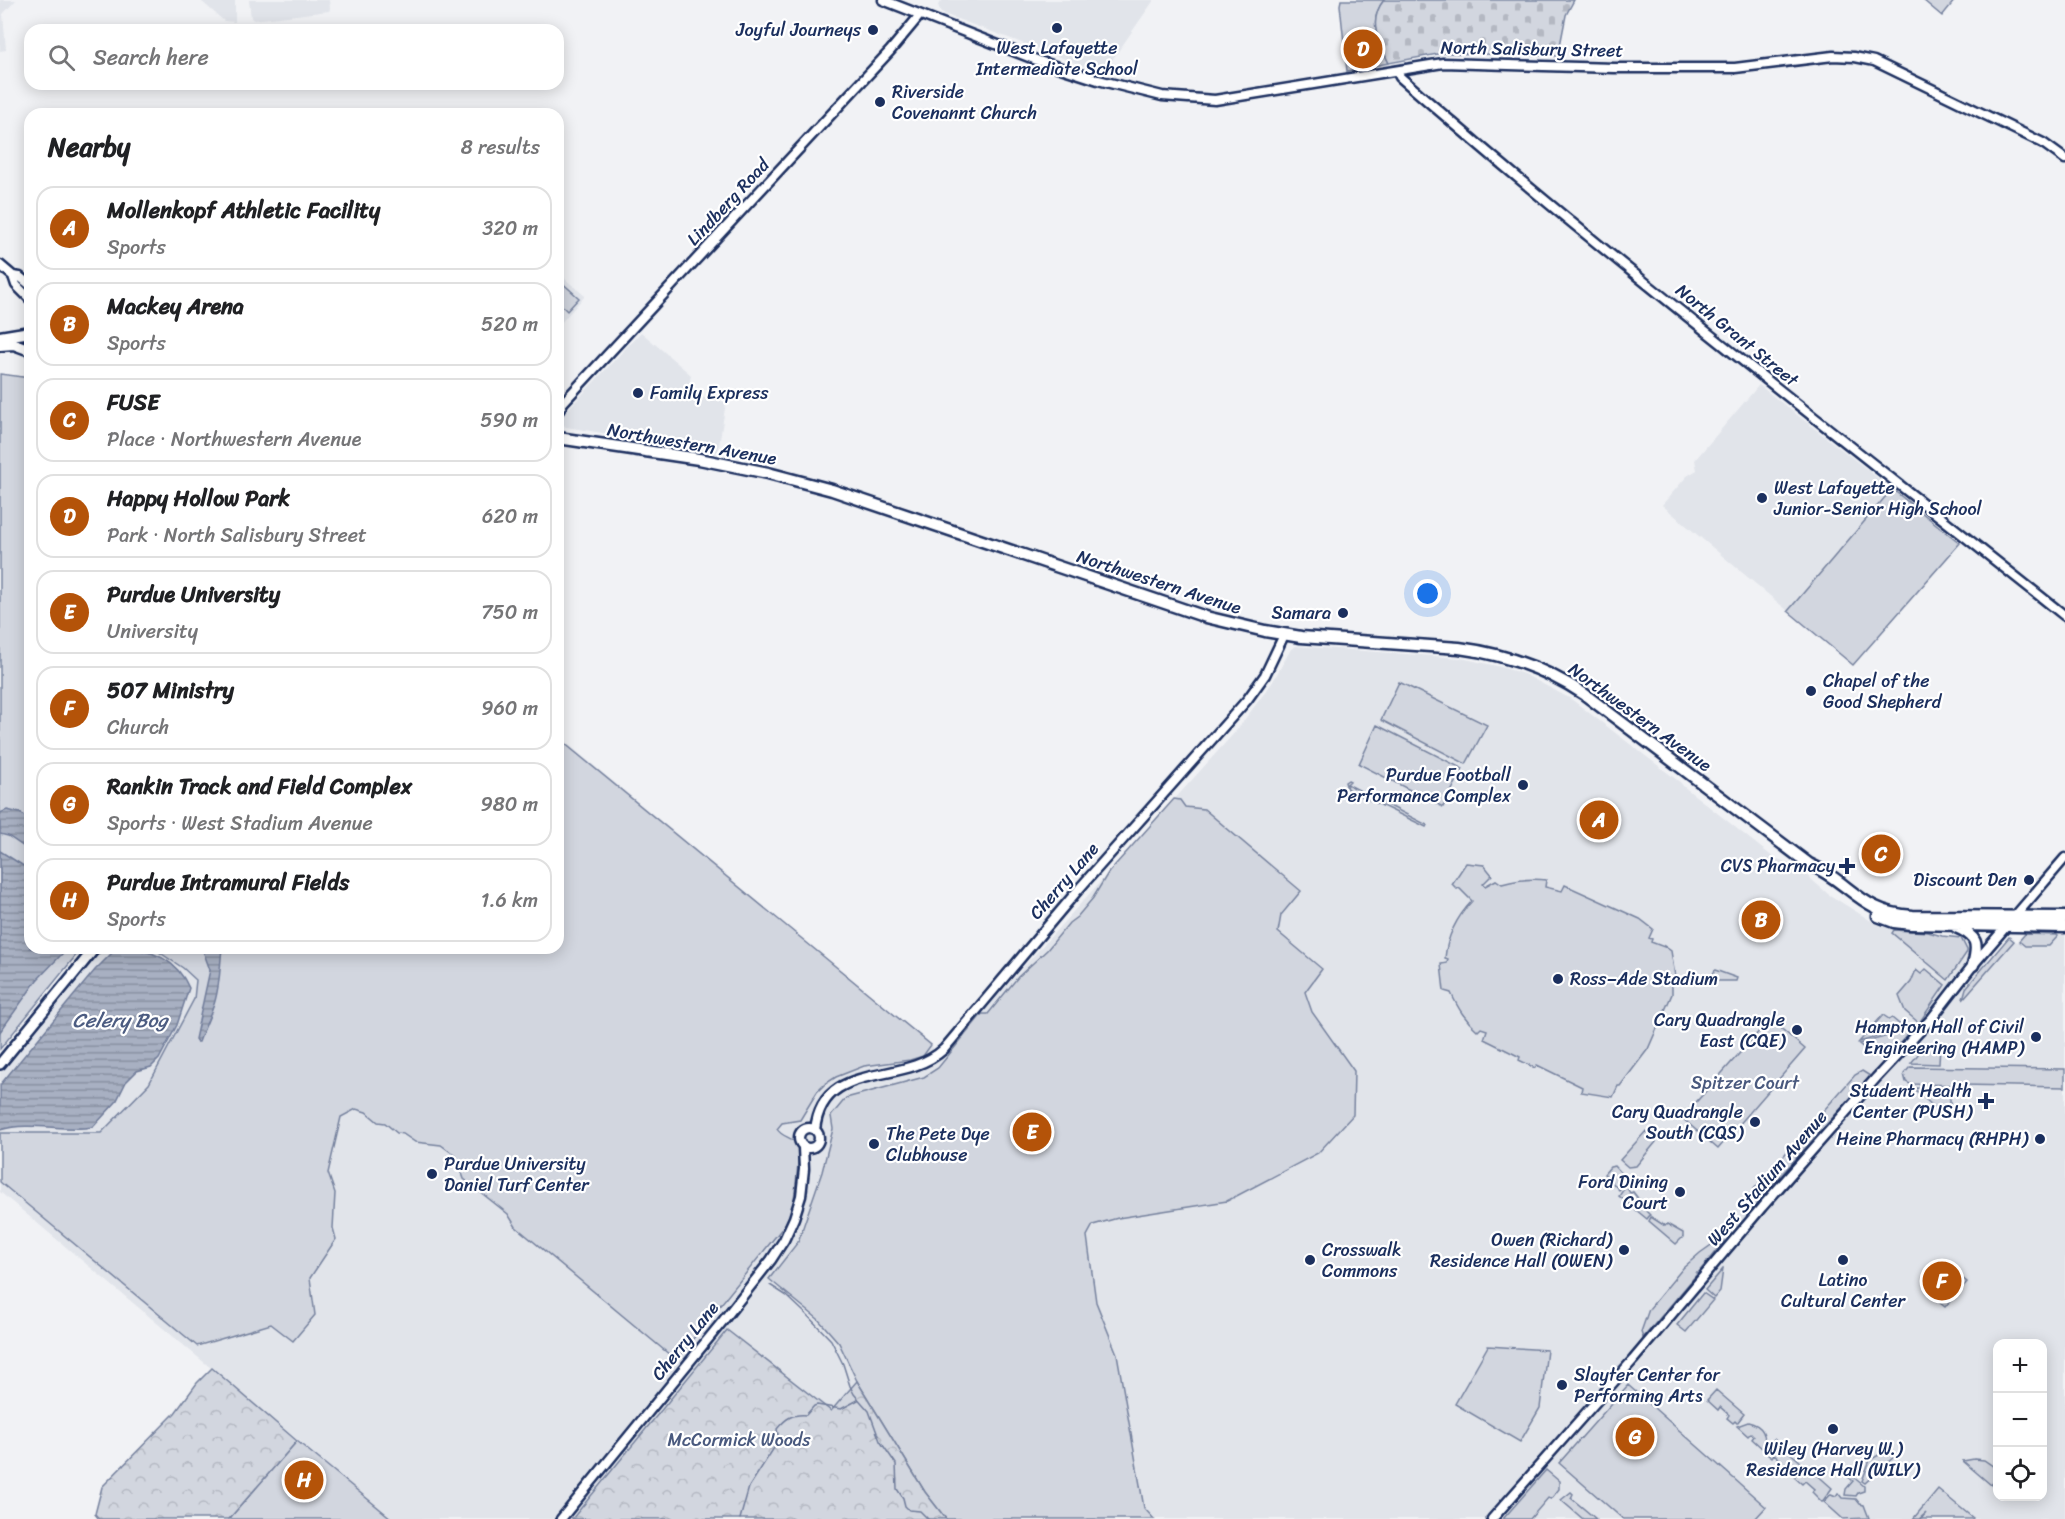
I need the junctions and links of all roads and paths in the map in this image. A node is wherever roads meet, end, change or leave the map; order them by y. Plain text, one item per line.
1 (883, 0) edge
2 (920, 15) junction
3 (1397, 71) junction
4 (2065, 159) edge
5 (0, 266) edge
6 (13, 276) junction
7 (24, 280) edge
8 (24, 293) edge
9 (24, 333) edge
10 (0, 337) edge
11 (0, 345) edge
12 (24, 348) edge
13 (564, 403) edge
14 (564, 438) edge
15 (2065, 616) edge
16 (1284, 635) junction
17 (2065, 858) edge
18 (1809, 864) junction
19 (2015, 917) junction
20 (2065, 917) edge
21 (1953, 926) junction
22 (2007, 926) junction
23 (2065, 927) edge
24 (90, 954) edge
25 (1974, 965) junction
26 (0, 1064) edge
27 (811, 1129) junction
28 (807, 1148) junction
29 (561, 1519) edge
30 (1491, 1519) edge

1 - 2 street, North Salisbury Street
2 - 3 street, North Salisbury Street
2 - 13 street, Lindberg Road
3 - 4 street, North Salisbury Street
3 - 15 street, North Grant Street
5 - 6 street
6 - 7 street
6 - 8 street
9 - 10 main road
11 - 12 main road
14 - 16 main road, Northwestern Avenue
16 - 18 main road, Northwestern Avenue
16 - 27 street, Cherry Lane
17 - 19 street, West Stadium Avenue
18 - 19 main road, Northwestern Avenue
18 - 21 main road, Northwestern Avenue
19 - 20 main road, Northwestern Avenue
19 - 22 street, West Stadium Avenue
21 - 22 main road, Northwestern Avenue
21 - 25 main road
22 - 23 main road, Northwestern Avenue
22 - 25 street, West Stadium Avenue
24 - 26 main road
25 - 30 street, West Stadium Avenue
27 - 28 street
27 - 28 street
28 - 29 street, Cherry Lane

